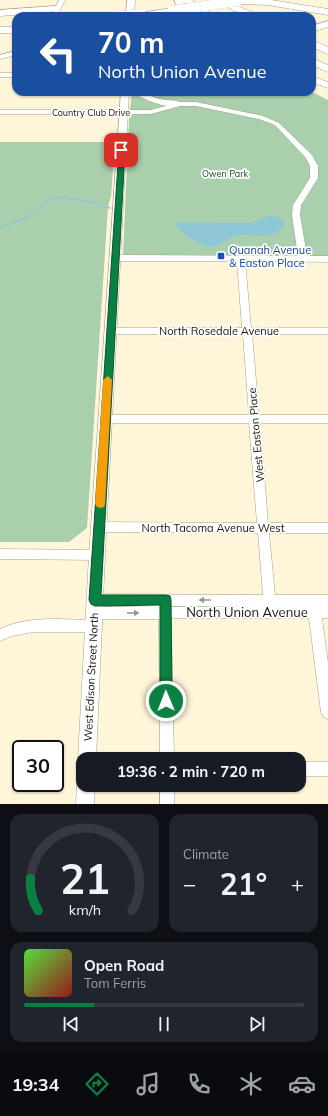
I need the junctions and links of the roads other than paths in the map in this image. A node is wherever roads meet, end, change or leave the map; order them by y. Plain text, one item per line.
1 (62, 0) edge
2 (131, 0) edge
3 (137, 0) edge
4 (178, 0) edge
5 (186, 0) edge
6 (219, 0) edge
7 (280, 0) edge
8 (211, 2) edge
9 (241, 2) edge
10 (160, 4) dead end
11 (56, 9) edge
12 (328, 11) edge
13 (12, 12) edge
14 (14, 12) edge
15 (130, 12) edge
16 (136, 12) edge
17 (152, 12) edge
18 (172, 12) edge
19 (186, 12) edge
20 (206, 12) edge
21 (229, 12) edge
22 (244, 12) edge
23 (272, 12) edge
24 (0, 13) edge
25 (12, 16) edge
26 (0, 17) edge
27 (0, 22) edge
28 (12, 22) edge
29 (328, 24) edge
30 (316, 28) edge
31 (0, 30) edge
32 (12, 30) edge
33 (316, 45) edge
34 (328, 50) edge
35 (12, 54) edge
36 (0, 57) edge
37 (316, 60) edge
38 (328, 69) edge
39 (328, 73) edge
40 (0, 75) edge
41 (12, 75) edge
42 (316, 80) edge
43 (328, 85) edge
44 (125, 96) edge
45 (146, 96) edge
46 (180, 104) junction
47 (0, 112) edge
48 (124, 113) junction
49 (115, 258) junction
50 (241, 259) junction
51 (302, 259) junction
52 (328, 259) edge
53 (111, 331) junction
54 (247, 331) junction
55 (328, 331) edge
56 (105, 419) junction
57 (254, 419) junction
58 (328, 419) edge
59 (99, 527) junction
60 (263, 528) junction
61 (328, 528) edge
62 (0, 554) edge
63 (97, 554) junction
64 (328, 601) edge
65 (269, 606) junction
66 (165, 607) junction
67 (319, 608) edge
68 (94, 613) junction
69 (0, 635) edge
70 (328, 712) edge
71 (87, 752) edge
72 (167, 752) edge
73 (306, 769) edge
74 (328, 769) edge
75 (86, 792) edge
76 (167, 792) edge
77 (85, 804) edge
78 (167, 804) edge

1 - 11 street
2 - 15 main road
3 - 16 main road
4 - 19 highway
5 - 20 highway
6 - 22 highway
7 - 12 highway
8 - 9 highway, bridge
8 - 18 highway, bridge
8 - 21 highway
9 - 12 highway
9 - 23 highway
10 - 17 highway
11 - 14 highway
13 - 24 highway
25 - 26 highway
27 - 28 highway
29 - 30 highway
31 - 32 highway
33 - 34 highway
35 - 36 street
37 - 38 highway
37 - 39 highway
40 - 41 street
42 - 43 highway
44 - 48 main road, West Edison Street North
45 - 46 main road
46 - 48 street, Country Club Drive
46 - 51 street
47 - 48 street, Country Club Drive
48 - 49 main road, West Edison Street North
49 - 50 street
49 - 53 main road, West Edison Street North
50 - 51 street
50 - 54 street, West Easton Place
51 - 52 street
53 - 54 street, North Rosedale Avenue
53 - 56 main road, West Edison Street North
54 - 55 street, North Rosedale Avenue
54 - 57 street, West Easton Place
56 - 57 street
56 - 59 main road, West Edison Street North
57 - 58 street
57 - 60 street, West Easton Place
59 - 60 street, North Tacoma Avenue West
59 - 63 main road, West Edison Street North
60 - 61 street, North Tacoma Avenue West
60 - 65 street, West Easton Place
62 - 63 street
63 - 68 main road, West Edison Street North
64 - 67 street, North Union Avenue
65 - 66 street, North Union Avenue
65 - 67 street, North Union Avenue
66 - 68 street, North Union Avenue
66 - 72 street
67 - 70 street
68 - 69 street, North Union Avenue
68 - 71 main road, West Edison Street North
73 - 74 street
75 - 77 main road
76 - 78 street

